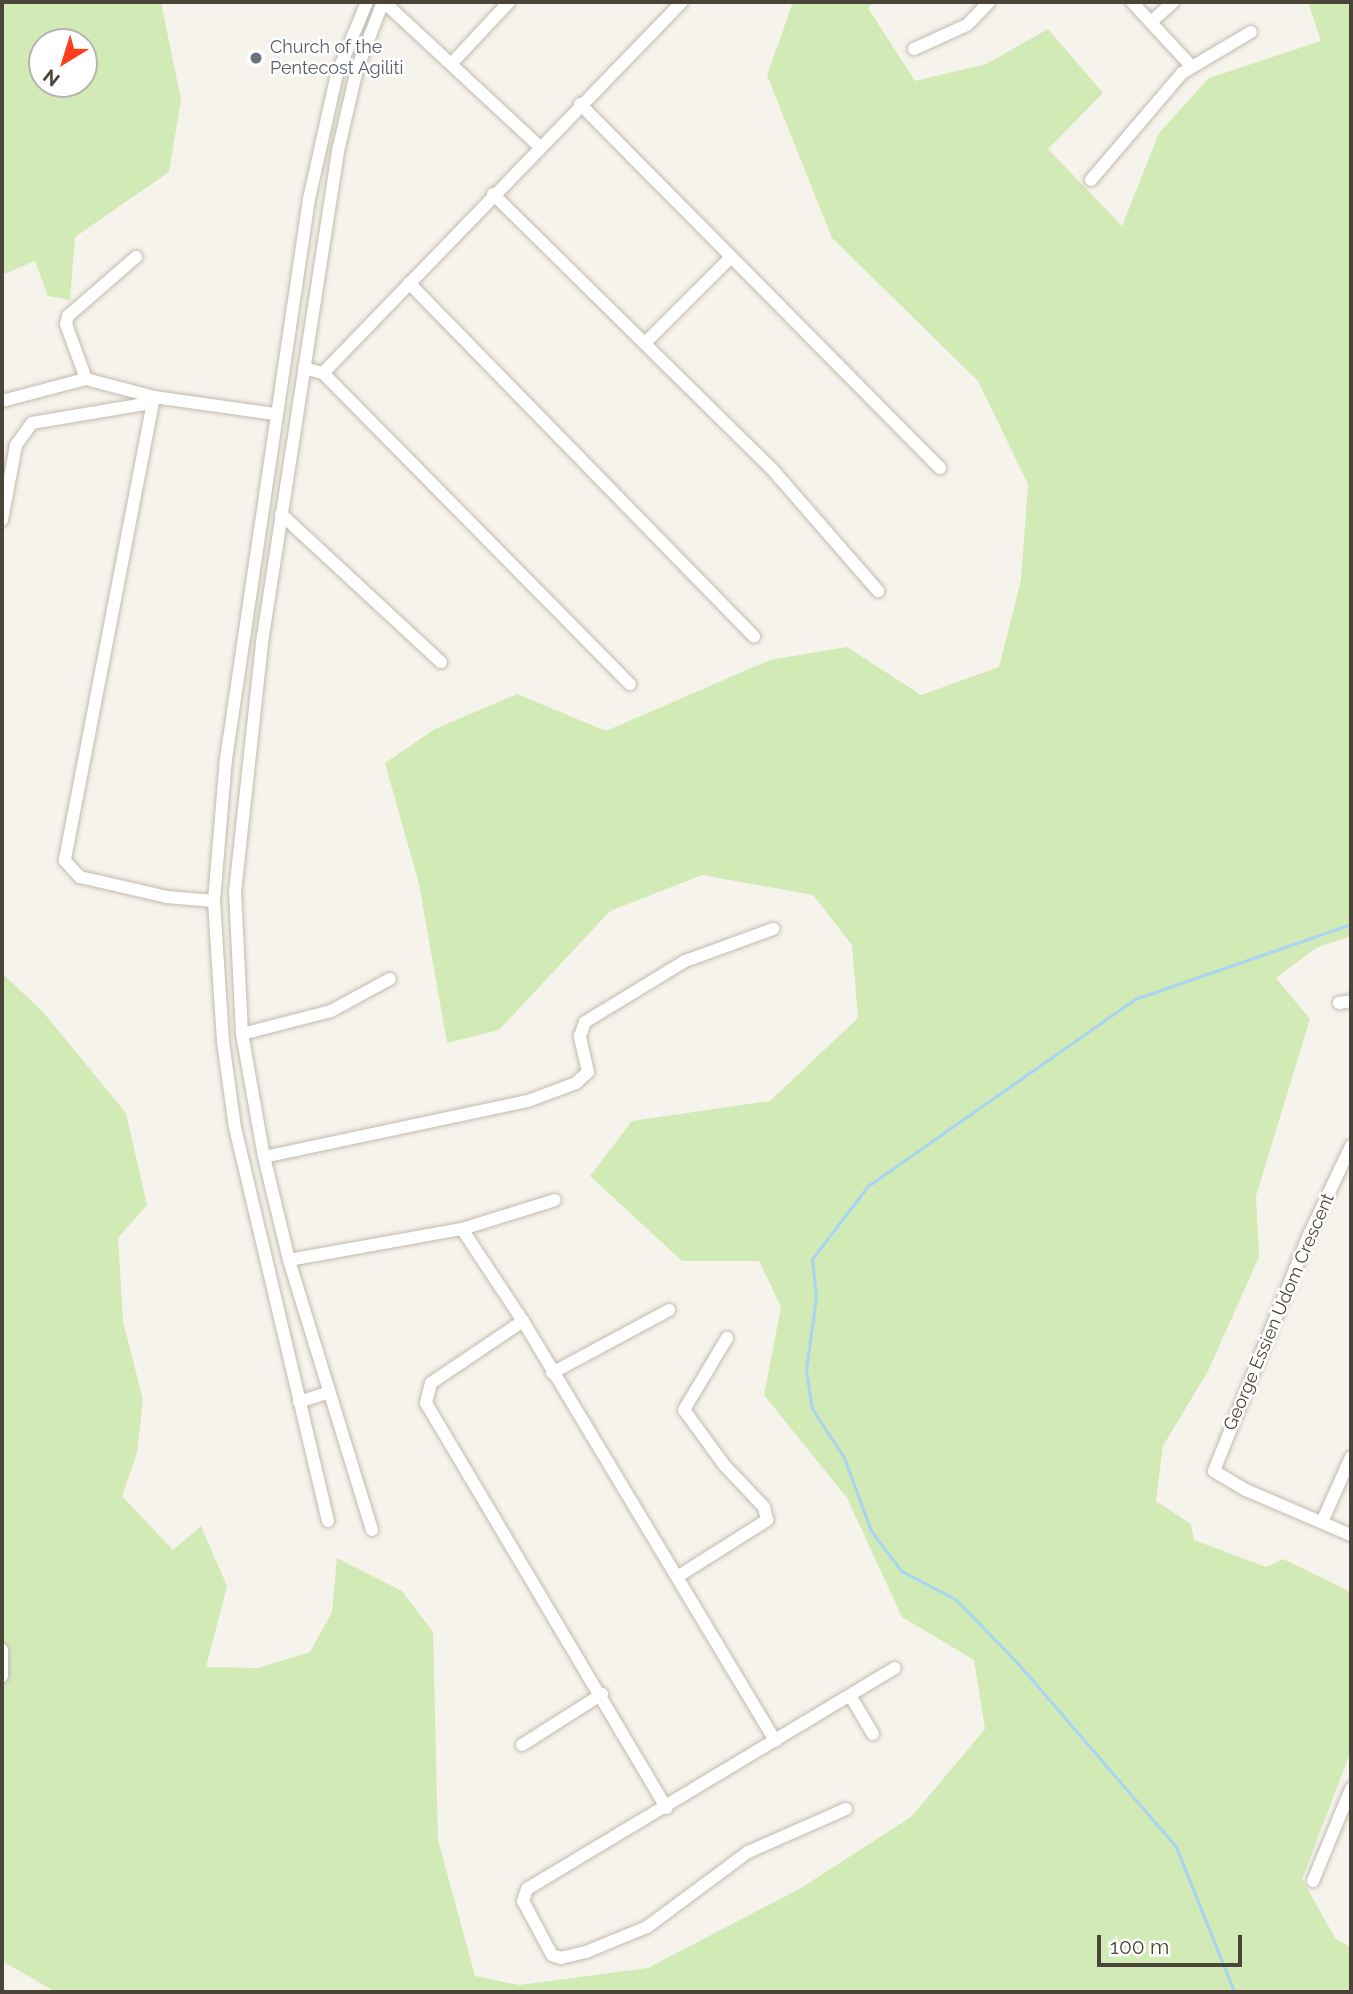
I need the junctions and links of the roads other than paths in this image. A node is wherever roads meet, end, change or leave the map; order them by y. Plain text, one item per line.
1 (367, 2) edge
2 (384, 2) edge
3 (509, 2) edge
4 (682, 2) edge
5 (989, 2) edge
6 (1132, 2) edge
7 (1172, 2) edge
8 (1151, 22) junction
9 (1251, 33) dead end
10 (914, 49) dead end
11 (452, 63) junction
12 (1191, 66) junction
13 (579, 104) junction
14 (539, 146) junction
15 (1091, 180) dead end
16 (493, 194) junction
17 (136, 257) dead end
18 (730, 258) junction
19 (409, 283) junction
20 (645, 343) junction
21 (304, 368) junction
22 (323, 373) junction
23 (86, 379) junction
24 (154, 397) junction
25 (2, 401) edge
26 (275, 414) junction
27 (940, 468) dead end
28 (267, 474) junction
29 (286, 478) junction
30 (281, 514) junction
31 (2, 520) edge
32 (878, 591) dead end
33 (754, 635) dead end
34 (440, 662) dead end
35 (629, 684) dead end
36 (214, 901) junction
37 (773, 929) dead end
38 (390, 979) dead end
39 (242, 1034) junction
40 (1351, 1146) edge
41 (264, 1157) junction
42 (1347, 1165) edge
43 (555, 1200) dead end
44 (463, 1228) junction
45 (289, 1260) junction
46 (669, 1310) dead end
47 (523, 1321) junction
48 (727, 1338) dead end
49 (552, 1373) junction
50 (329, 1392) junction
51 (299, 1402) junction
52 (1351, 1457) edge
53 (328, 1521) dead end
54 (1322, 1522) junction
55 (372, 1530) dead end
56 (1351, 1535) edge
57 (677, 1577) junction
58 (2, 1650) edge
59 (895, 1668) dead end
60 (2, 1676) edge
61 (602, 1695) junction
62 (851, 1697) junction
63 (873, 1734) dead end
64 (775, 1741) junction
65 (522, 1745) dead end
66 (1351, 1789) edge
67 (666, 1808) junction
68 (846, 1809) dead end
69 (1313, 1881) dead end

1 - 26 street
2 - 11 street
2 - 21 street
3 - 11 street
4 - 13 street
5 - 10 street
6 - 8 street
7 - 8 street
8 - 12 street
9 - 12 street
11 - 14 street
12 - 15 street
13 - 14 street
13 - 18 street
14 - 16 street
16 - 19 street
16 - 20 street
17 - 23 street
18 - 20 street
18 - 27 street
19 - 22 street
19 - 33 street
20 - 32 street
21 - 22 street
21 - 29 street
22 - 35 street
23 - 24 street
23 - 25 street
24 - 26 street
24 - 31 street
24 - 36 street
26 - 28 street
28 - 29 street
28 - 36 street
29 - 30 street
30 - 34 street
30 - 39 street
36 - 51 street
37 - 41 street
38 - 39 street
39 - 41 street
40 - 42 street, George Essien Udom Crescent
41 - 45 street
42 - 54 street, George Essien Udom Crescent
43 - 44 street
44 - 45 street
44 - 47 street
45 - 50 street
46 - 49 street
47 - 49 street
47 - 61 street
48 - 57 street
49 - 57 street
50 - 51 street
50 - 55 street
51 - 53 street
52 - 54 street
54 - 56 street
57 - 64 street
58 - 60 street
59 - 62 street
61 - 65 street
61 - 67 street
62 - 63 street
62 - 64 street
64 - 67 street
66 - 69 street
67 - 68 street

